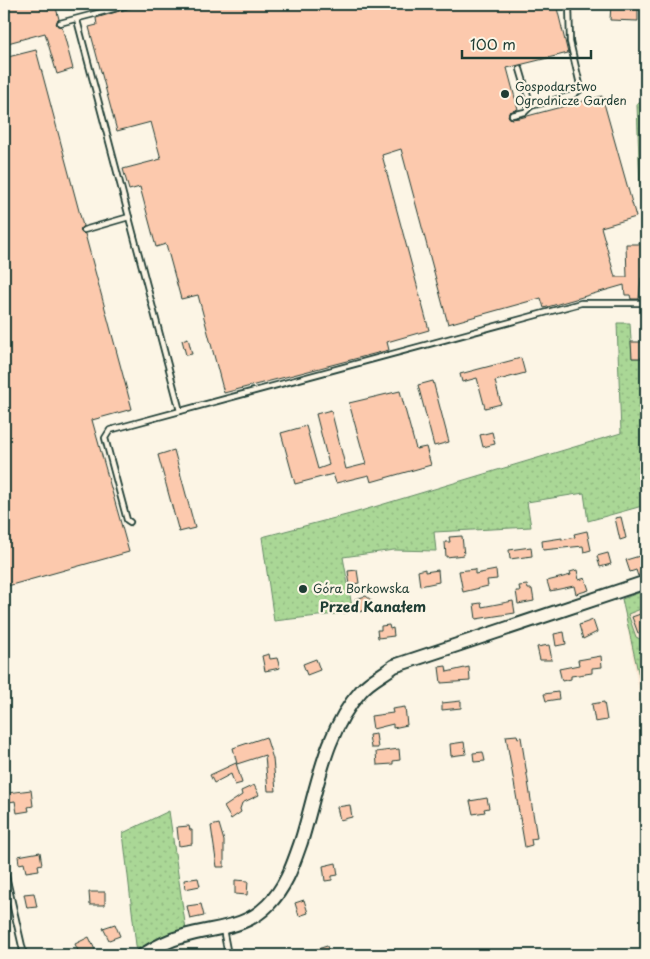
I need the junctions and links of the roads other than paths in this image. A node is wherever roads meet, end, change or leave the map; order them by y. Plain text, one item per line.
1 (132, 4) edge
2 (570, 4) edge
3 (77, 20) junction
4 (60, 23) dead end
5 (520, 69) dead end
6 (531, 106) junction
7 (512, 115) dead end
8 (129, 217) junction
9 (84, 230) dead end
10 (646, 303) edge
11 (180, 411) junction
12 (130, 522) dead end
13 (646, 582) edge
14 (4, 867) edge
15 (224, 929) junction
16 (24, 955) edge
17 (143, 955) edge
18 (228, 955) edge

1 - 3 lane
2 - 6 lane
3 - 4 lane
3 - 8 lane
5 - 6 lane
6 - 7 lane
8 - 9 lane
8 - 11 lane
10 - 11 lane
11 - 12 lane
13 - 15 street
14 - 16 lane
15 - 17 street
15 - 18 lane

